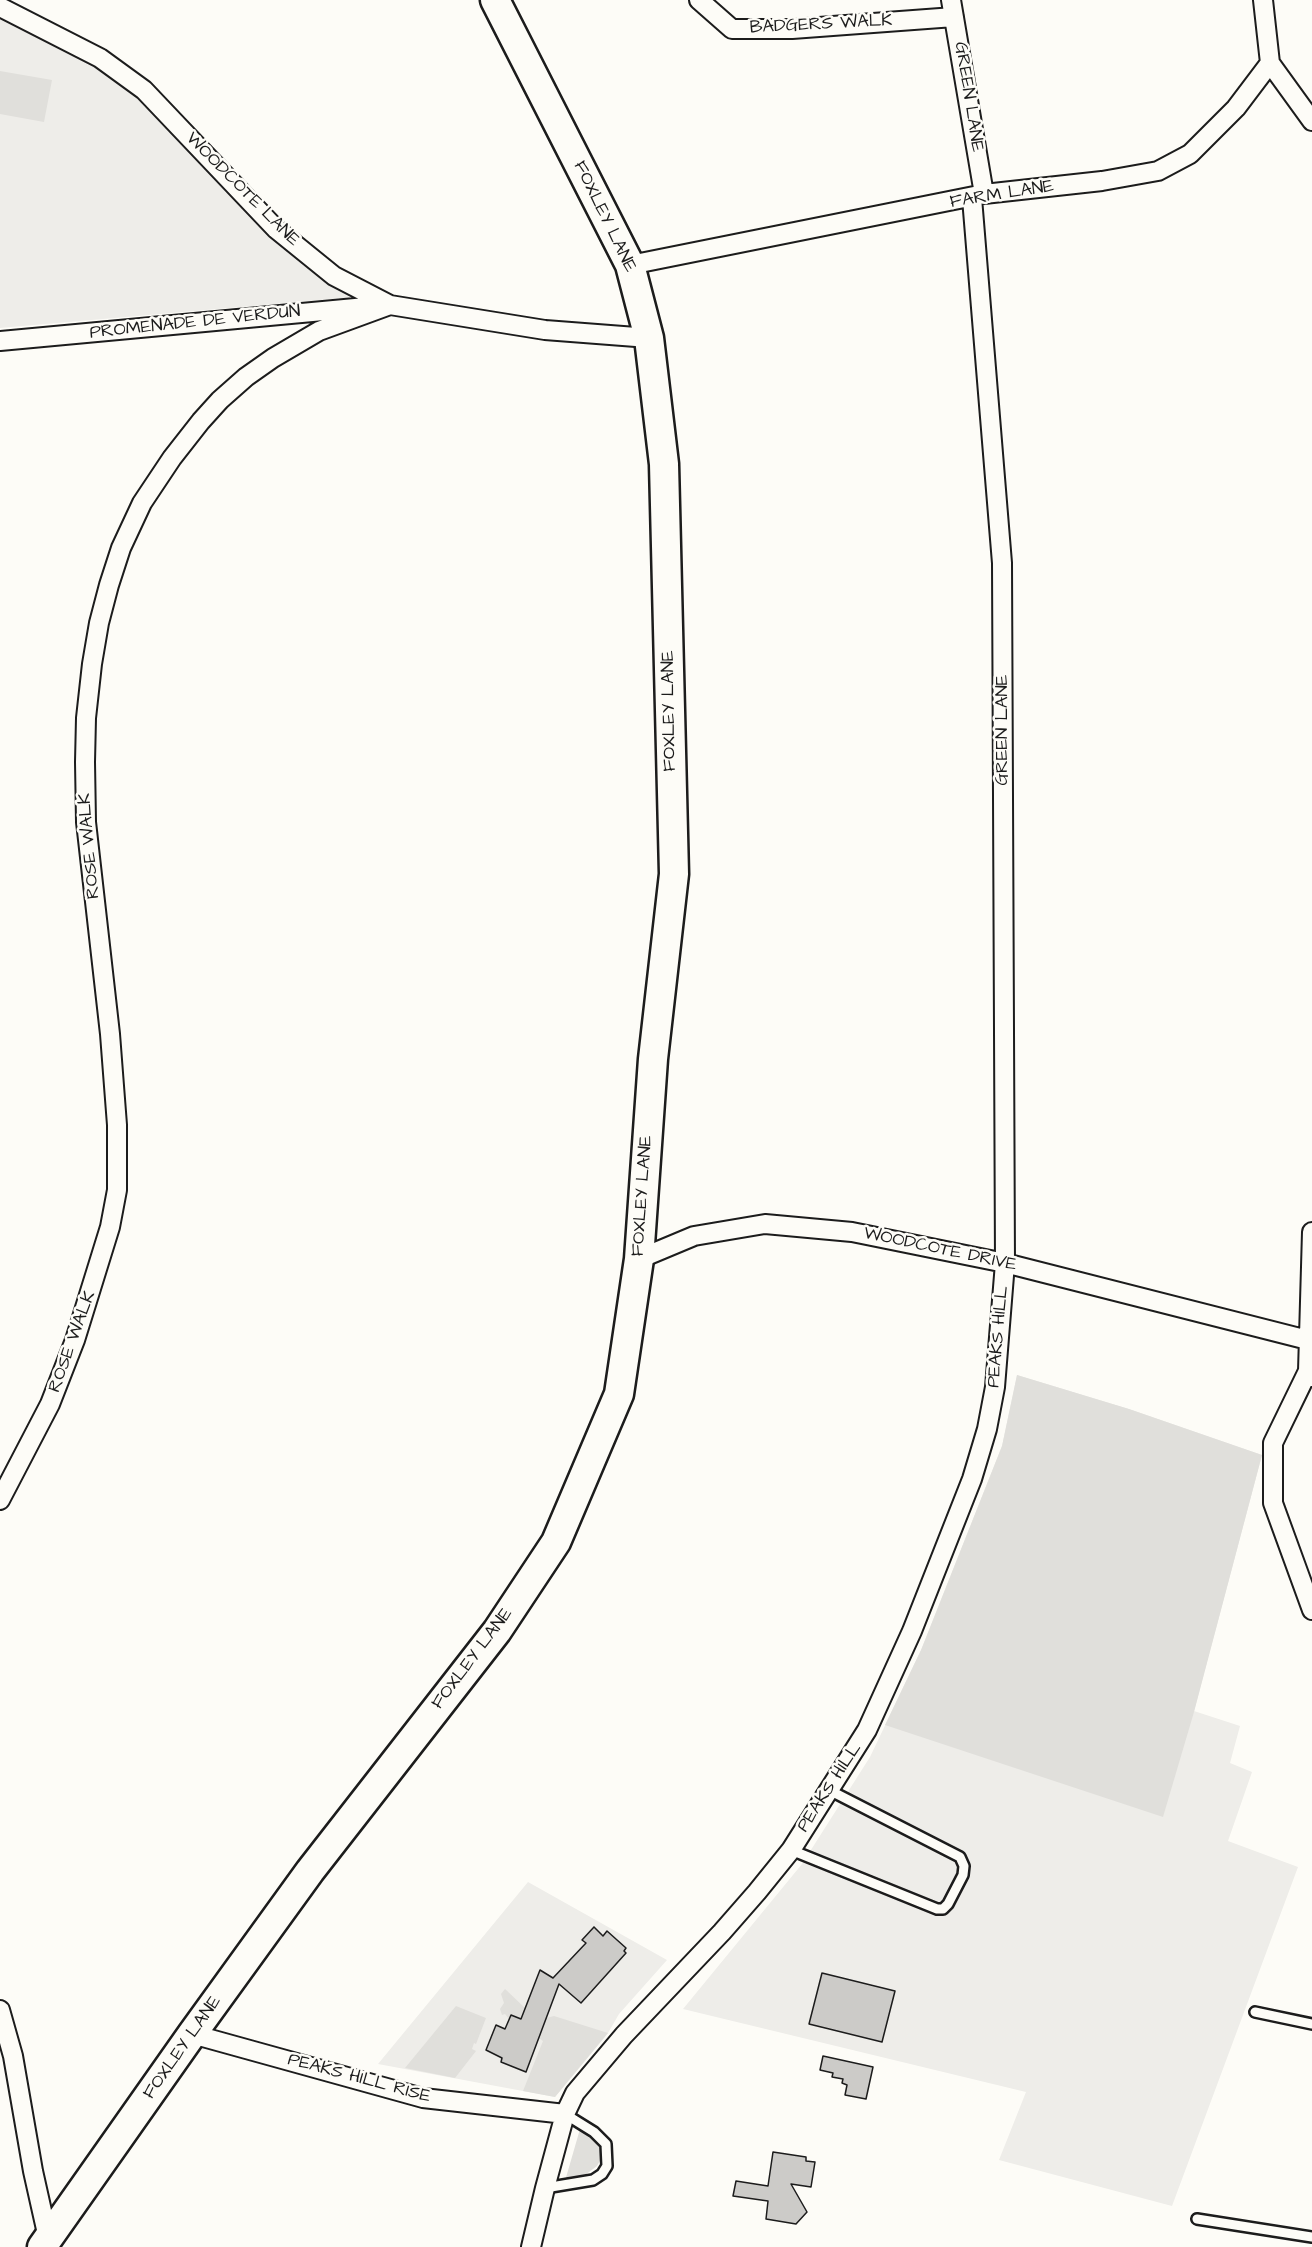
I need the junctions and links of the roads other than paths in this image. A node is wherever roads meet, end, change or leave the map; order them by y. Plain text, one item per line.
1 (495, 0) edge
2 (699, 0) edge
3 (1263, 0) edge
4 (0, 7) edge
5 (953, 8) edge
6 (1270, 63) junction
7 (1312, 121) edge
8 (978, 196) junction
9 (630, 265) junction
10 (390, 305) junction
11 (649, 338) junction
12 (0, 341) edge
13 (1312, 1232) edge
14 (639, 1259) junction
15 (1005, 1263) junction
16 (1311, 1341) edge
17 (1310, 1374) edge
18 (0, 1500) edge
19 (1312, 1610) edge
20 (829, 1790) junction
21 (791, 1850) junction
22 (0, 2010) edge
23 (1255, 2012) dead end
24 (1312, 2024) edge
25 (192, 2034) junction
26 (7, 2053) edge
27 (565, 2114) junction
28 (544, 2188) junction
29 (1197, 2219) dead end
30 (1312, 2237) edge
31 (45, 2243) edge
32 (531, 2247) edge

1 - 9 main road, FOXLEY LANE
2 - 5 street, BADGERS WALK
3 - 6 street
4 - 10 street, WOODCOTE LANE
5 - 8 street, GREEN LANE
6 - 7 street
6 - 8 street, FARM LANE
8 - 9 street, FARM LANE
8 - 15 street, GREEN LANE
9 - 11 main road, FOXLEY LANE
10 - 11 street, WOODCOTE LANE
10 - 12 street, PROMENADE DE VERDUN
10 - 18 street, ROSE WALK
11 - 14 main road, FOXLEY LANE
13 - 16 street
14 - 15 street, WOODCOTE DRIVE
14 - 25 main road, FOXLEY LANE
15 - 16 street, WOODCOTE DRIVE
15 - 20 street, PEAKS HILL
16 - 17 street
17 - 19 street
20 - 21 street, PEAKS HILL
20 - 21 lane
21 - 27 street, PEAKS HILL
22 - 26 street
23 - 24 lane
25 - 27 street, PEAKS HILL RISE
25 - 31 main road, FOXLEY LANE
26 - 31 street
27 - 28 street, PEAKS HILL
27 - 28 lane
28 - 32 street, PEAKS HILL
29 - 30 lane

